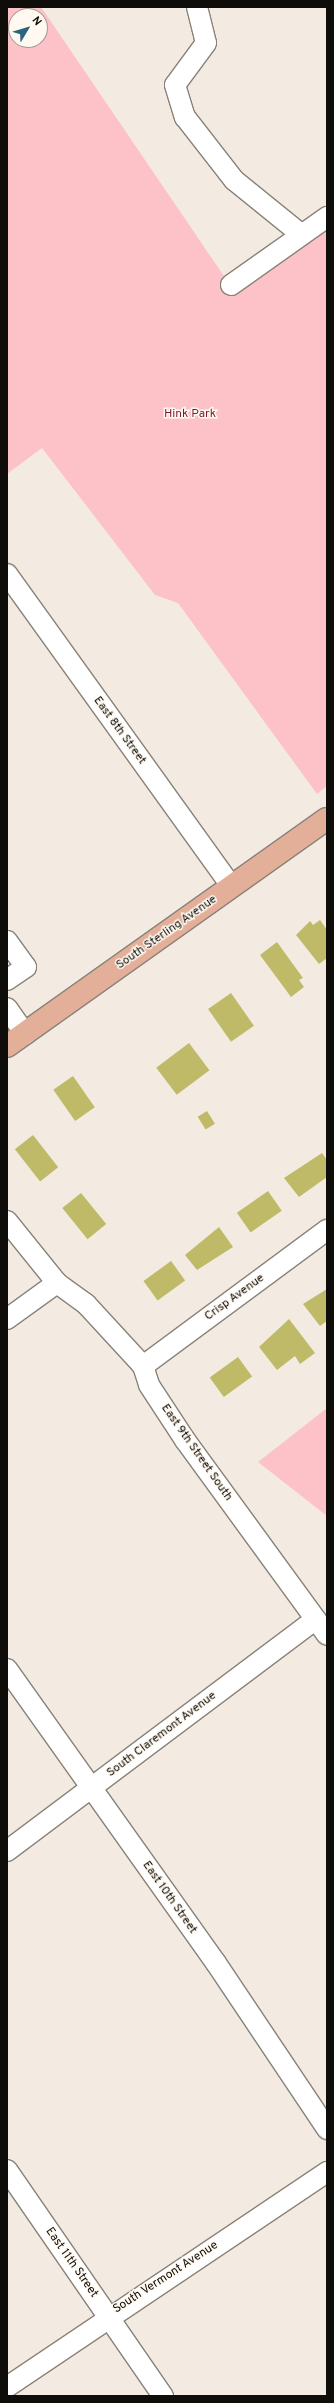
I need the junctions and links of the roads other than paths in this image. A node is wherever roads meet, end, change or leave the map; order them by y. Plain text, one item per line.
1 (197, 7) edge
2 (327, 218) edge
3 (302, 235) junction
4 (230, 285) dead end
5 (7, 574) edge
6 (327, 819) edge
7 (232, 887) junction
8 (7, 941) edge
9 (7, 980) edge
10 (7, 1008) edge
11 (25, 1034) junction
12 (7, 1046) edge
13 (7, 1221) edge
14 (327, 1230) edge
15 (57, 1283) junction
16 (7, 1319) edge
17 (143, 1366) junction
18 (322, 1627) edge
19 (7, 1670) edge
20 (91, 1788) junction
21 (7, 1851) edge
22 (327, 2129) edge
23 (7, 2170) edge
24 (327, 2172) edge
25 (108, 2316) junction
26 (7, 2388) edge
27 (163, 2396) edge

1 - 3 street
2 - 3 street
3 - 4 street
5 - 7 street, East 8th Street
6 - 7 main road, South Sterling Avenue
7 - 11 main road, South Sterling Avenue
8 - 9 street
10 - 11 street
11 - 12 main road, South Sterling Avenue
13 - 15 street, East 9th Street South
14 - 17 street, Crisp Avenue
15 - 16 street
15 - 17 street, East 9th Street South
17 - 18 street, East 9th Street South
18 - 20 street, South Claremont Avenue
19 - 20 street, East 10th Street
20 - 21 street, South Claremont Avenue
20 - 22 street, East 10th Street
23 - 25 street, East 11th Street
24 - 25 street, South Vermont Avenue
25 - 26 street, South Vermont Avenue
25 - 27 street, East 11th Street

